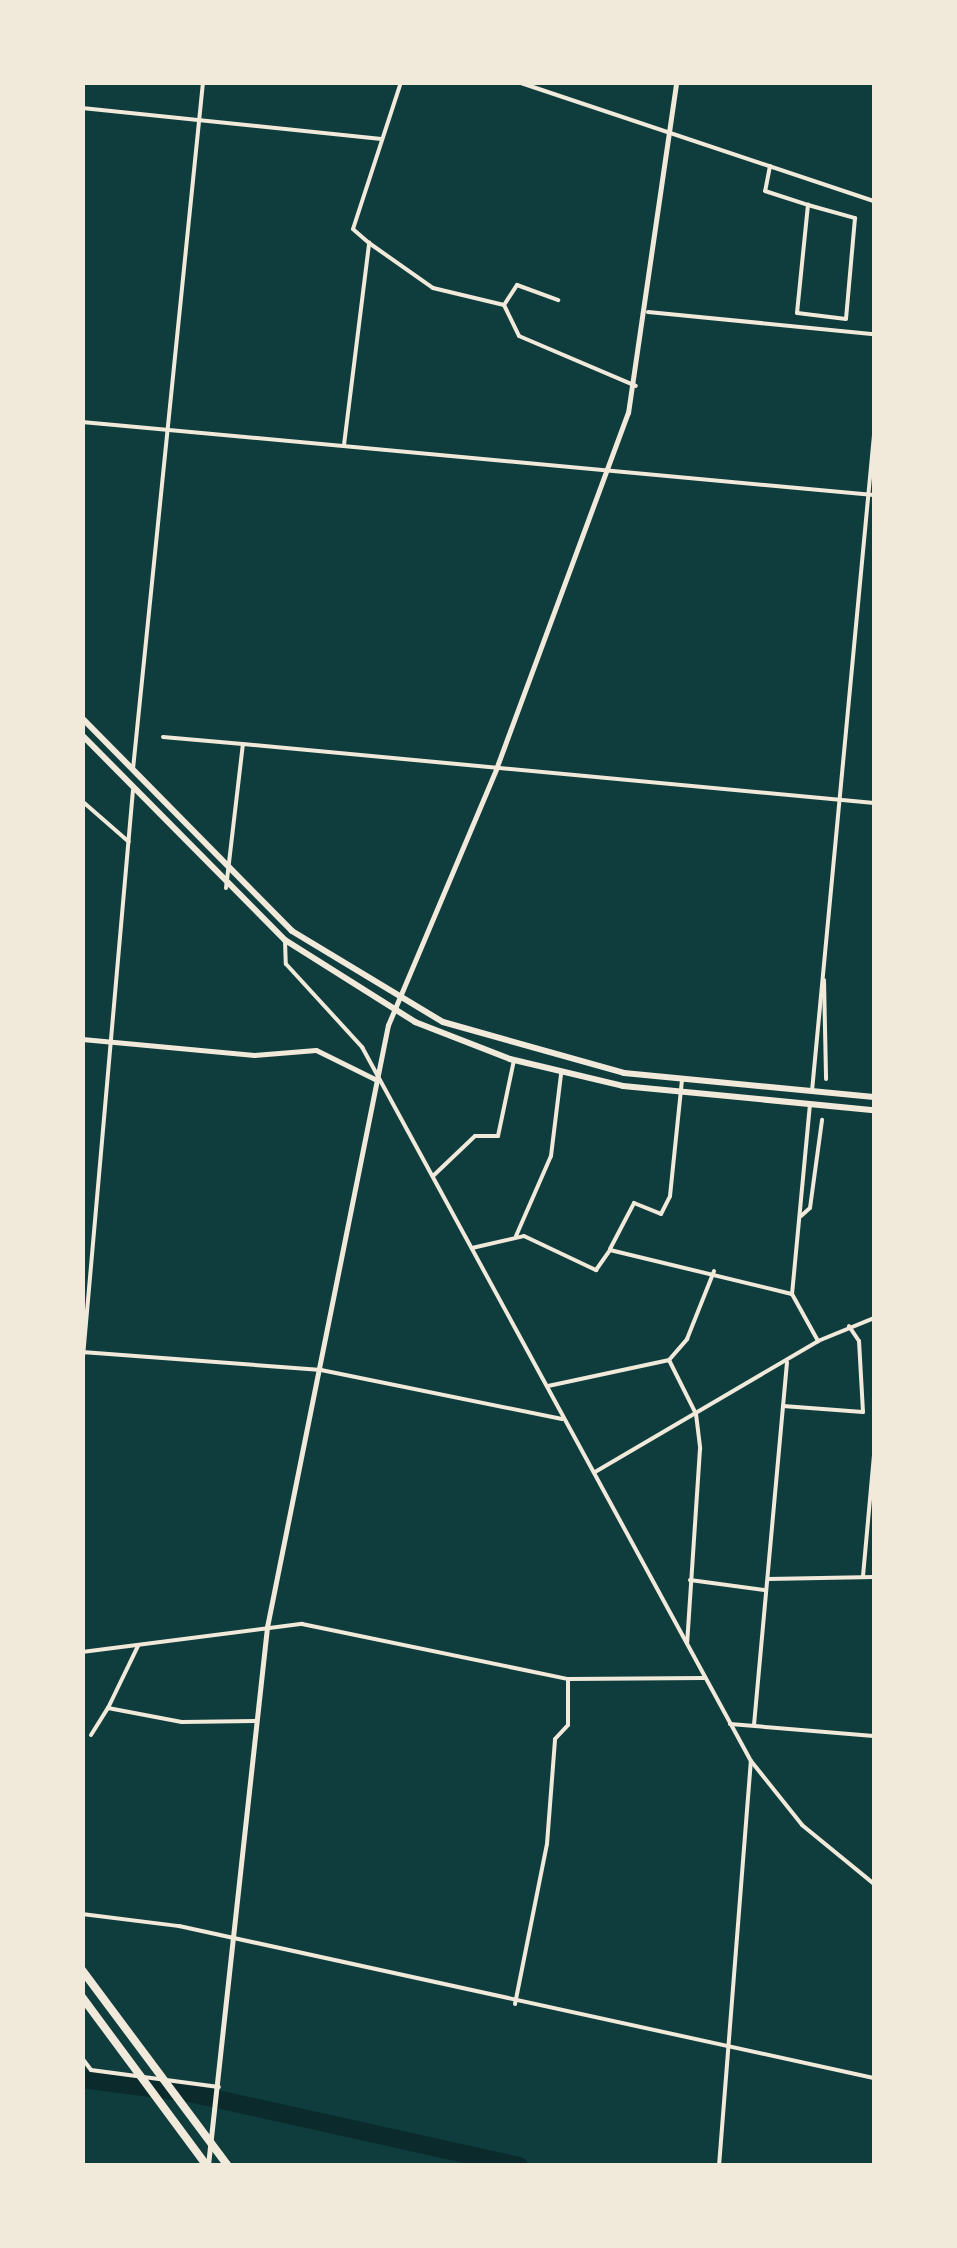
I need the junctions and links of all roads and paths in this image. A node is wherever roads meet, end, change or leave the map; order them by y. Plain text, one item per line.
1 (202, 82) edge
2 (402, 82) edge
3 (518, 82) edge
4 (676, 82) edge
5 (82, 108) edge
6 (198, 120) junction
7 (670, 132) junction
8 (382, 139) junction
9 (770, 165) junction
10 (874, 200) edge
11 (808, 206) junction
12 (369, 243) junction
13 (558, 300) dead end
14 (504, 305) junction
15 (648, 312) junction
16 (874, 334) edge
17 (636, 386) junction
18 (82, 422) edge
19 (169, 430) junction
20 (874, 435) edge
21 (344, 445) junction
22 (606, 471) junction
23 (872, 494) edge
24 (82, 718) edge
25 (163, 736) dead end
26 (82, 739) edge
27 (243, 744) junction
28 (496, 769) junction
29 (133, 771) junction
30 (134, 790) junction
31 (839, 800) junction
32 (82, 801) edge
33 (874, 803) edge
34 (129, 842) junction
35 (228, 873) junction
36 (226, 888) junction
37 (285, 940) junction
38 (824, 980) junction
39 (396, 998) junction
40 (392, 1010) junction
41 (82, 1040) edge
42 (113, 1042) junction
43 (514, 1060) junction
44 (562, 1074) junction
45 (376, 1079) junction
46 (682, 1079) junction
47 (826, 1079) dead end
48 (812, 1091) junction
49 (680, 1092) junction
50 (874, 1097) edge
51 (810, 1104) junction
52 (874, 1110) edge
53 (822, 1120) dead end
54 (433, 1176) junction
55 (800, 1216) junction
56 (516, 1236) junction
57 (472, 1248) junction
58 (610, 1250) junction
59 (714, 1271) junction
60 (792, 1294) junction
61 (874, 1318) edge
62 (850, 1326) junction
63 (818, 1341) junction
64 (83, 1352) edge
65 (668, 1360) junction
66 (787, 1362) junction
67 (82, 1368) edge
68 (321, 1370) junction
69 (548, 1386) junction
70 (783, 1406) junction
71 (863, 1412) junction
72 (874, 1413) edge
73 (696, 1414) junction
74 (564, 1420) junction
75 (874, 1455) edge
76 (593, 1473) junction
77 (863, 1576) junction
78 (874, 1577) edge
79 (768, 1579) junction
80 (690, 1580) junction
81 (766, 1590) junction
82 (267, 1627) junction
83 (687, 1644) junction
84 (138, 1646) junction
85 (82, 1652) edge
86 (704, 1678) junction
87 (568, 1679) junction
88 (108, 1708) junction
89 (256, 1720) junction
90 (728, 1724) junction
91 (754, 1725) junction
92 (92, 1735) dead end
93 (874, 1736) edge
94 (750, 1761) junction
95 (874, 1884) edge
96 (83, 1914) edge
97 (231, 1941) junction
98 (82, 1970) edge
99 (82, 1997) edge
100 (514, 2004) junction
101 (728, 2046) junction
102 (82, 2058) edge
103 (874, 2078) edge
104 (219, 2087) junction
105 (208, 2166) edge
106 (228, 2166) edge
107 (719, 2166) edge

1 - 6 street
2 - 8 street
3 - 7 street
4 - 7 street
5 - 6 street
6 - 8 street
6 - 19 street
7 - 9 street
7 - 15 street
8 - 12 street
9 - 10 street
9 - 11 street
11 - 11 street
12 - 14 street
12 - 21 street
13 - 14 street
14 - 17 street
15 - 16 street
15 - 17 street
17 - 22 street
18 - 19 street
19 - 21 street
19 - 29 street
20 - 23 street
21 - 22 street
22 - 23 street
22 - 28 street
23 - 31 street
24 - 29 main road
25 - 27 street
26 - 30 main road
27 - 28 street
27 - 35 street
28 - 31 street
28 - 39 street
29 - 35 main road
30 - 34 street
30 - 36 main road
31 - 33 street
31 - 38 street
32 - 34 street
34 - 42 street
35 - 36 street
35 - 39 main road
36 - 37 main road
37 - 40 main road
37 - 45 street
38 - 47 street
38 - 48 street
39 - 40 street
39 - 46 main road
40 - 43 main road
40 - 45 street
41 - 42 street
42 - 45 street
42 - 64 street
43 - 44 main road
43 - 54 street
44 - 49 main road
44 - 56 street
45 - 54 street
45 - 68 street
46 - 48 main road
46 - 49 street
48 - 50 main road
49 - 51 main road
49 - 58 street
51 - 52 main road
51 - 55 street
53 - 55 street
54 - 57 street
55 - 60 street
56 - 57 street
56 - 58 street
57 - 69 street
58 - 59 street
59 - 60 street
59 - 65 street
60 - 63 street
61 - 62 street
62 - 63 street
62 - 71 street
63 - 66 street
64 - 67 street
64 - 68 street
65 - 69 street
65 - 73 street
66 - 70 street
66 - 73 street
68 - 74 street
68 - 82 street
69 - 74 street
70 - 71 street
70 - 79 street
71 - 72 street
73 - 76 street
73 - 80 street
74 - 76 street
75 - 77 street
76 - 83 street
77 - 78 street
77 - 79 street
79 - 81 street
80 - 81 street
80 - 83 street
81 - 91 street
82 - 84 street
82 - 87 street
82 - 89 street
83 - 86 street
84 - 85 street
84 - 88 street
86 - 87 street
86 - 90 street
87 - 100 street
88 - 89 street
88 - 92 street
89 - 97 street
90 - 91 street
90 - 94 street
91 - 93 street
94 - 95 street
94 - 101 street
96 - 97 street
97 - 100 street
97 - 104 street
98 - 106 highway
99 - 105 highway
100 - 101 street
101 - 103 street
101 - 107 street
102 - 104 street
104 - 105 street

